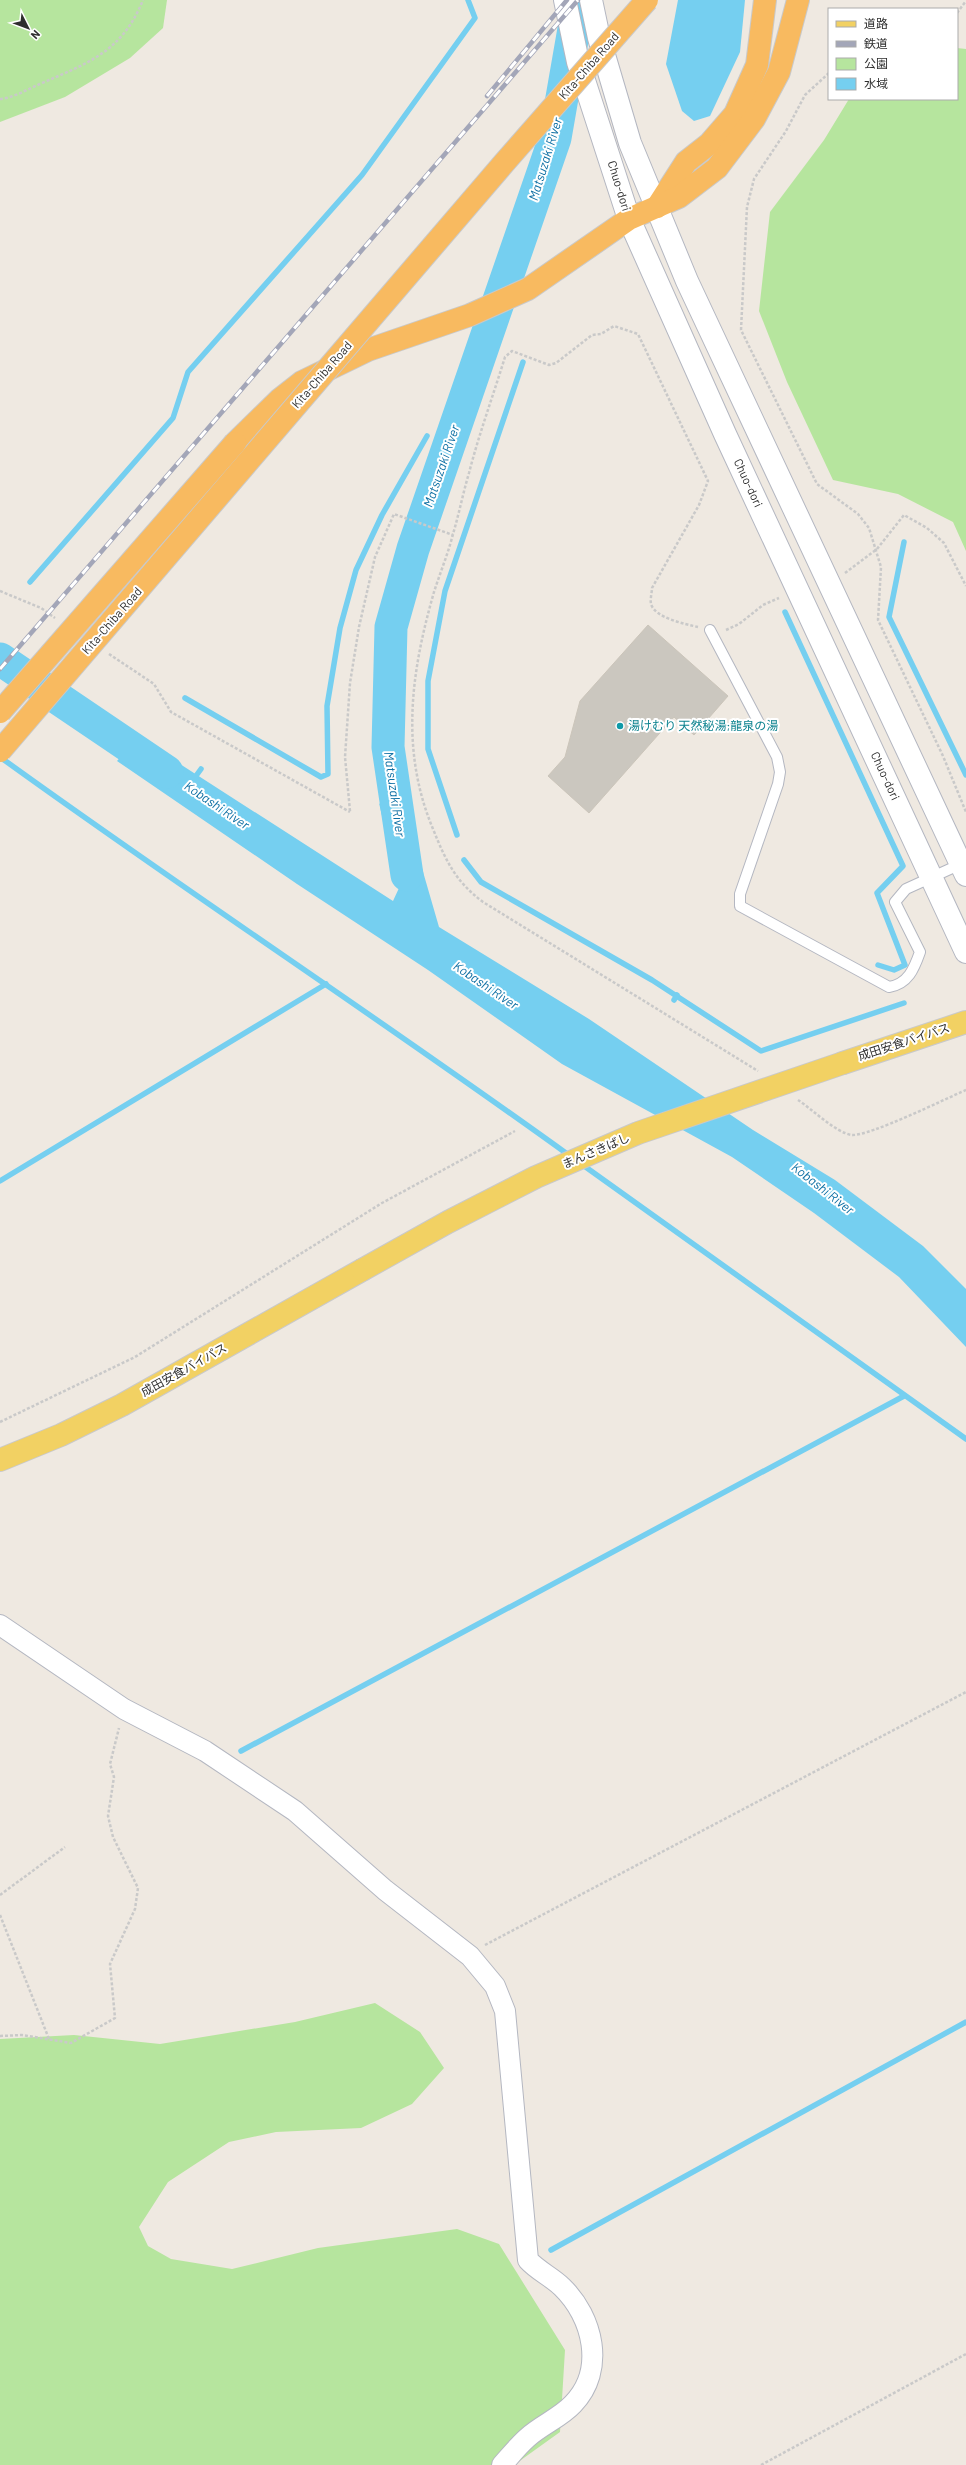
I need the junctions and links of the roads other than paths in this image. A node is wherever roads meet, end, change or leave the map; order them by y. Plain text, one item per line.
1 (565, 0) edge
2 (591, 0) edge
3 (647, 0) edge
4 (765, 0) edge
5 (797, 3) edge
6 (657, 207) junction
7 (629, 219) junction
8 (710, 630) road end
9 (0, 712) edge
10 (0, 751) edge
11 (963, 869) edge
12 (932, 876) junction
13 (966, 952) edge
14 (966, 1022) edge
15 (843, 1063) joint
16 (362, 1270) joint
17 (0, 1460) edge
18 (0, 1625) edge
19 (502, 2465) edge

1 - 7 street, Chuo-dori
2 - 6 street, Chuo-dori
3 - 10 highway, Kita-Chiba Road, bridge
4 - 6 highway
5 - 6 highway
6 - 7 highway
6 - 11 street, Chuo-dori
7 - 9 highway, bridge
7 - 12 street, Chuo-dori
8 - 12 lane
11 - 12 lane
12 - 13 street, Chuo-dori
14 - 15 main road, 成田安食バイパス
15 - 16 main road, まんさきばし, bridge
16 - 17 main road, 成田安食バイパス
18 - 19 street

